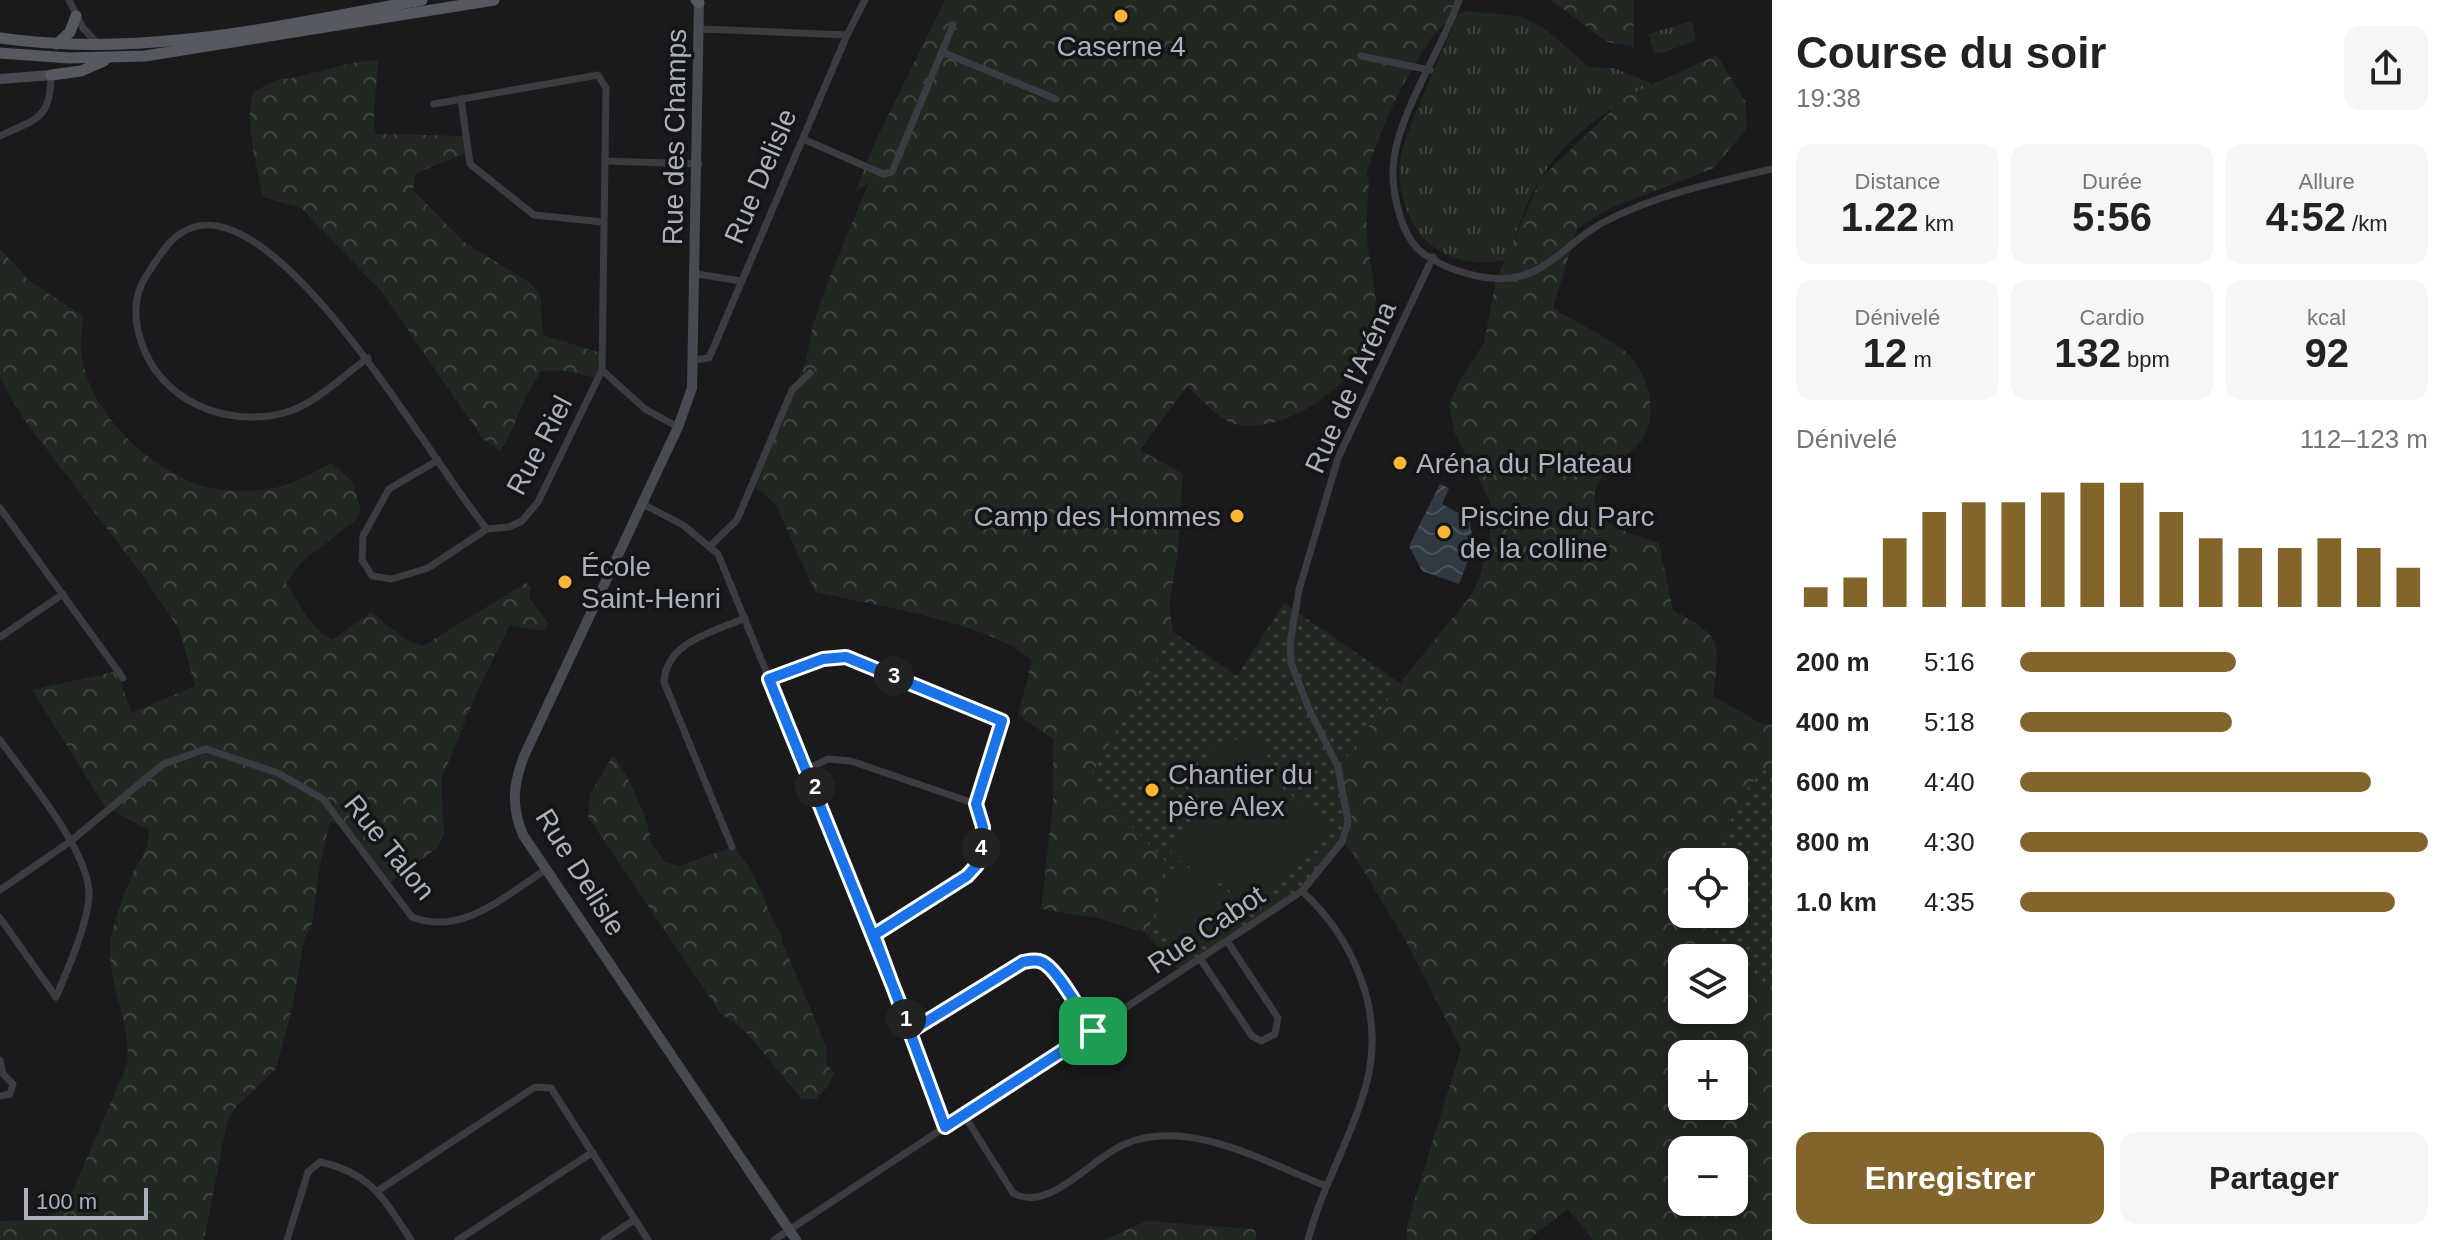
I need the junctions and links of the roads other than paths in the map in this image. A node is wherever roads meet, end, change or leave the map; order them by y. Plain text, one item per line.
1 (69, 0) edge
2 (422, 0) edge
3 (494, 0) edge
4 (865, 0) edge
5 (1459, 0) edge
6 (698, 1) edge
7 (365, 5) edge
8 (76, 16) junction
9 (953, 25) dead end
10 (700, 29) junction
11 (847, 35) junction
12 (0, 38) edge
13 (57, 44) junction
14 (100, 46) junction
15 (942, 52) junction
16 (0, 53) edge
17 (1361, 56) dead end
18 (110, 59) junction
19 (1430, 70) junction
20 (51, 75) junction
21 (0, 79) edge
22 (461, 99) junction
23 (1056, 99) dead end
24 (434, 104) dead end
25 (0, 136) edge
26 (803, 139) junction
27 (605, 161) junction
28 (699, 164) junction
29 (1772, 169) edge
30 (603, 222) junction
31 (1433, 257) junction
32 (697, 274) junction
33 (741, 281) junction
34 (368, 358) junction
35 (694, 360) junction
36 (602, 370) junction
37 (810, 373) dead end
38 (684, 412) joint
39 (678, 427) junction
40 (438, 460) junction
41 (641, 503) junction
42 (0, 508) edge
43 (487, 529) junction
44 (710, 546) junction
45 (63, 594) junction
46 (745, 618) junction
47 (0, 637) edge
48 (1296, 677) joint
49 (123, 678) dead end
50 (769, 679) junction
51 (0, 740) edge
52 (807, 769) junction
53 (976, 804) junction
54 (71, 841) junction
55 (732, 847) dead end
56 (547, 869) junction
57 (0, 890) edge
58 (1302, 891) junction
59 (0, 918) edge
60 (874, 935) junction
61 (1227, 941) junction
62 (1201, 960) junction
63 (911, 1031) junction
64 (1093, 1031) junction
65 (0, 1060) edge
66 (2, 1074) edge
67 (0, 1096) edge
68 (964, 1115) junction
69 (945, 1127) junction
70 (593, 1152) junction
71 (1326, 1186) junction
72 (379, 1190) junction
73 (634, 1220) junction
74 (789, 1230) junction
75 (287, 1240) edge
76 (411, 1240) edge
77 (458, 1240) edge
78 (604, 1240) edge
79 (648, 1240) edge
80 (774, 1240) edge
81 (796, 1240) edge
82 (1308, 1240) edge

1 - 8 street
2 - 7 main road
3 - 18 main road
4 - 11 street, Rue Delisle
5 - 19 street
6 - 10 street, Rue des Champs
7 - 14 main road
8 - 13 main road
8 - 14 street
9 - 15 street
10 - 11 street
10 - 28 street, Rue des Champs
11 - 26 street, Rue Delisle
12 - 13 main road
13 - 14 main road
15 - 23 street
15 - 26 street
16 - 18 main road
17 - 19 street
18 - 20 main road
19 - 31 street
20 - 21 street
20 - 25 street
22 - 24 street
22 - 27 street, Rue Riel
22 - 30 street
26 - 33 street, Rue Delisle
27 - 28 street
27 - 30 street, Rue Riel
28 - 32 street, Rue des Champs
29 - 31 street
30 - 36 street, Rue Riel
31 - 48 street, Rue de l'Aréna
32 - 33 street, Rue des Champs
32 - 35 street, Rue des Champs
33 - 35 street, Rue Delisle
34 - 34 street
34 - 40 street
35 - 38 street, Rue des Champs
36 - 39 street
36 - 43 street, Rue Riel
37 - 44 street
38 - 39 street, Rue Delisle
39 - 41 street, Rue Delisle
40 - 43 street
40 - 43 street, Rue Riel
41 - 44 street
41 - 56 street, Rue Delisle
42 - 45 street
44 - 46 street
45 - 47 street
45 - 49 street
46 - 50 street
46 - 55 street
48 - 58 street, Rue Cabot
50 - 52 street
50 - 53 street
51 - 54 street
52 - 53 street
52 - 60 street
53 - 60 street
54 - 56 street, Rue Talon
54 - 57 street, Rue Talon
54 - 59 street
56 - 74 street, Rue Delisle
58 - 61 street, Rue Cabot
58 - 71 street
60 - 63 street
61 - 62 street, Rue Cabot
61 - 62 street
62 - 64 street, Rue Cabot
63 - 64 street
63 - 69 street
64 - 68 street, Rue Cabot
65 - 66 street
66 - 67 street
68 - 69 street, Rue Cabot
68 - 71 street
69 - 74 street, Rue Cabot
70 - 72 street
70 - 73 street
70 - 77 street
71 - 82 street
72 - 75 street
72 - 76 street
73 - 78 street
73 - 79 street
74 - 80 street, Rue Cabot
74 - 81 street, Rue Delisle

